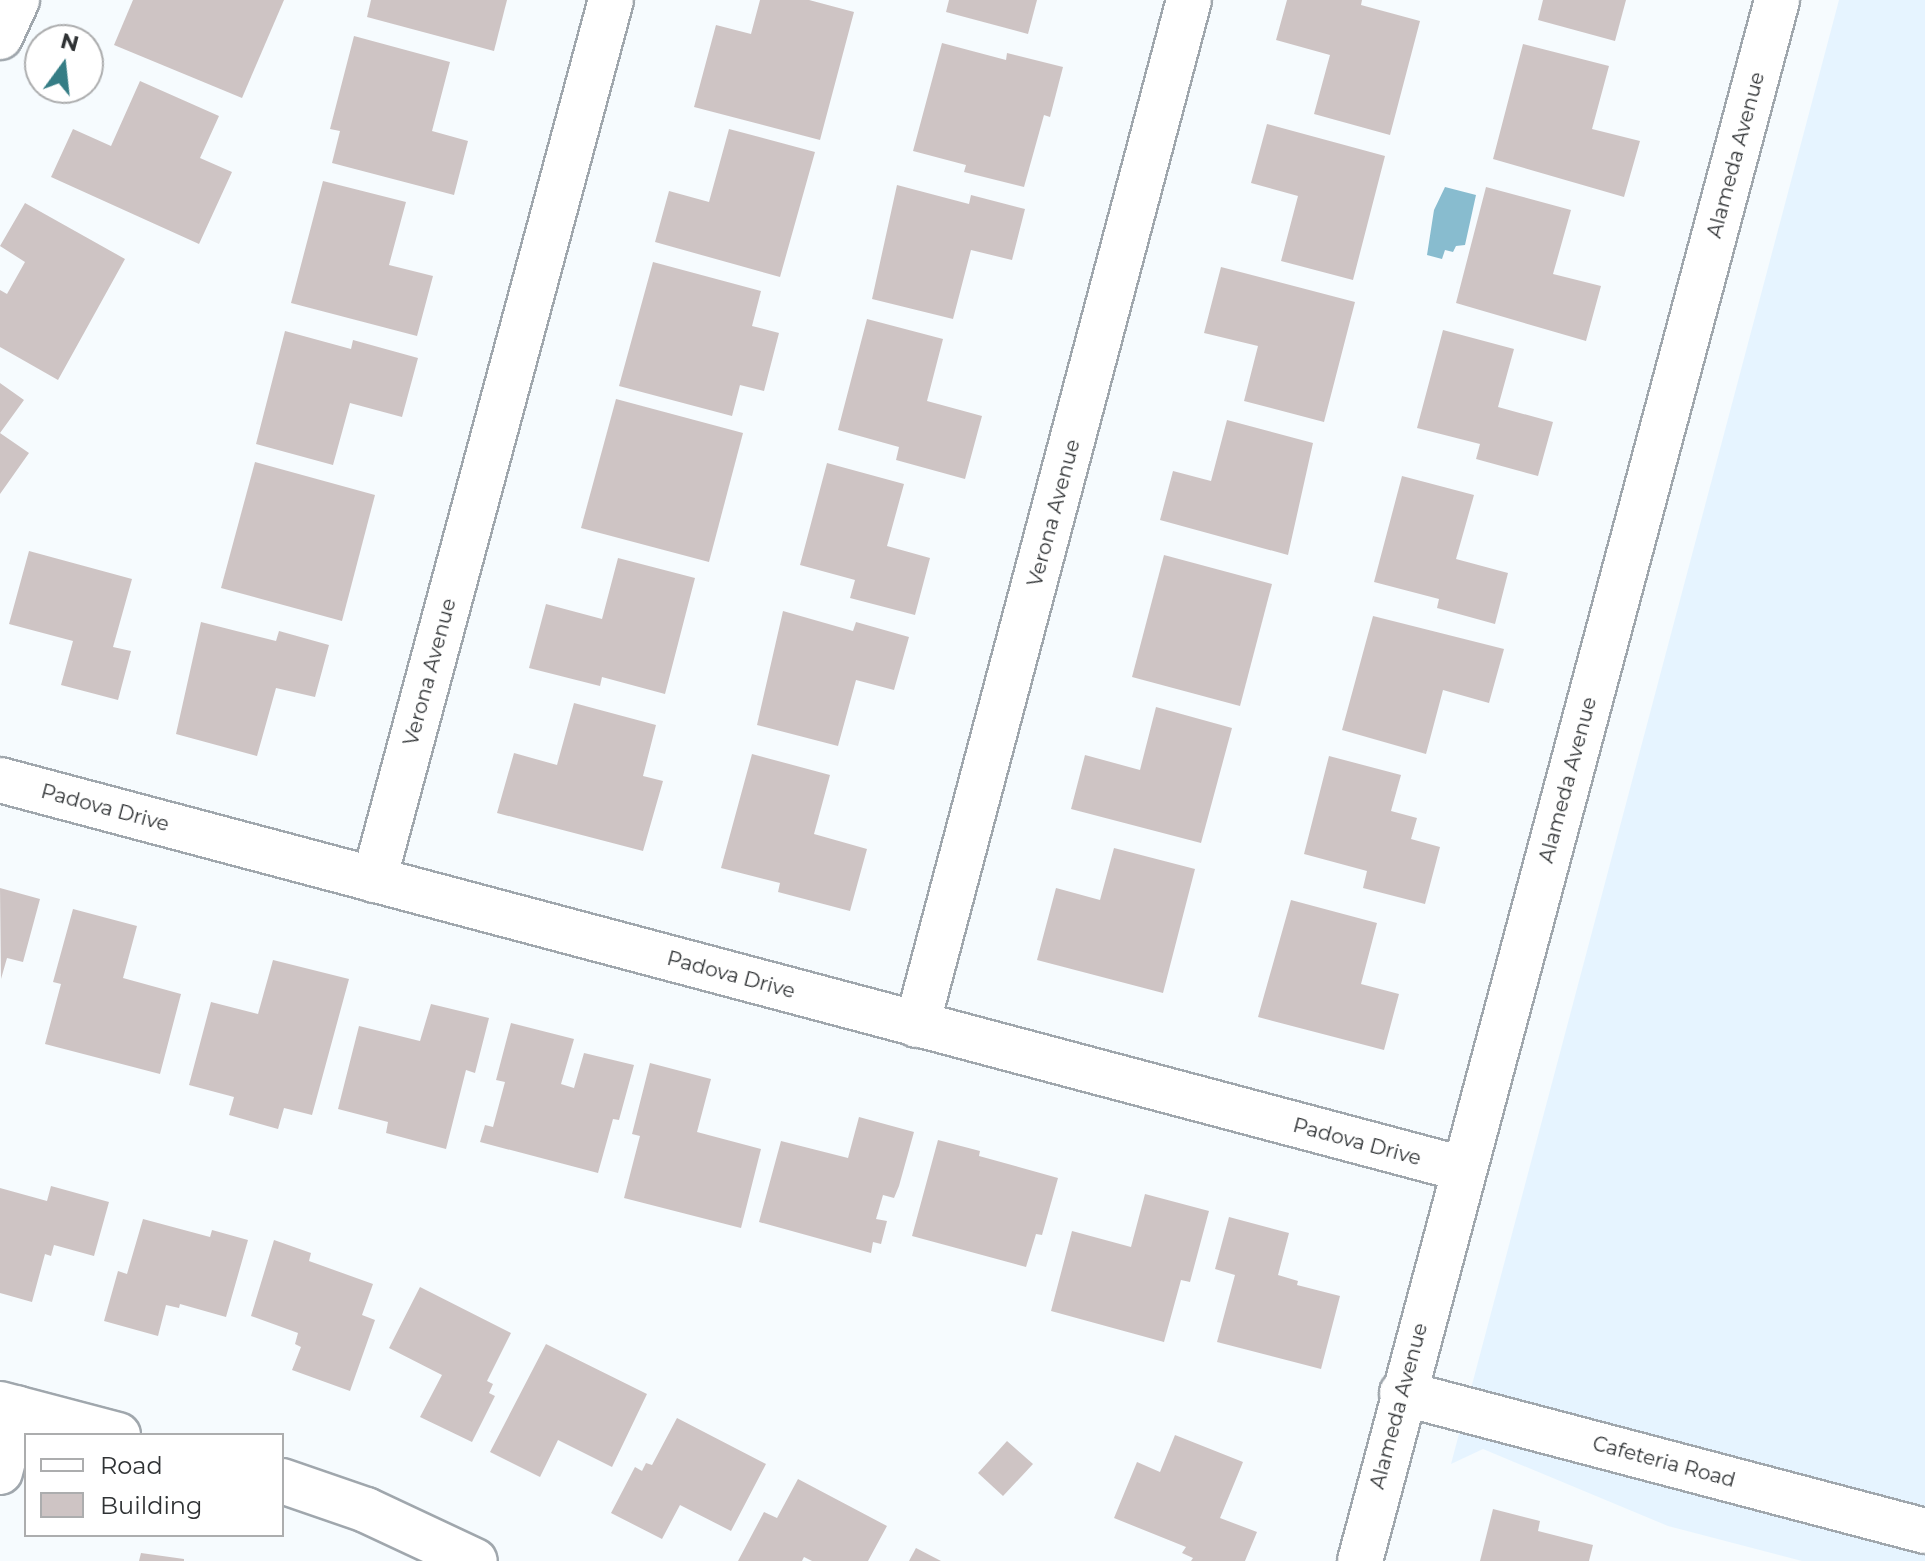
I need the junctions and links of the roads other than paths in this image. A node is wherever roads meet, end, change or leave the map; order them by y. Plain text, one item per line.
1 (17, 0) edge
2 (611, 0) edge
3 (1189, 0) edge
4 (1777, 0) edge
5 (0, 37) edge
6 (0, 780) edge
7 (374, 880) junction
8 (917, 1025) junction
9 (1463, 1169) junction
10 (1402, 1393) junction
11 (8, 1406) edge
12 (110, 1433) edge
13 (0, 1472) edge
14 (284, 1482) edge
15 (1925, 1531) edge
16 (475, 1561) edge
17 (1360, 1561) edge

1 - 5 street
2 - 7 street, Verona Avenue
3 - 8 street, Verona Avenue
4 - 9 street, Alameda Avenue
6 - 7 street, Padova Drive
7 - 8 street, Padova Drive
8 - 9 street, Padova Drive
9 - 10 street, Alameda Avenue
10 - 15 street, Cafeteria Road
10 - 17 street, Alameda Avenue
11 - 12 street
11 - 13 street
14 - 16 street

